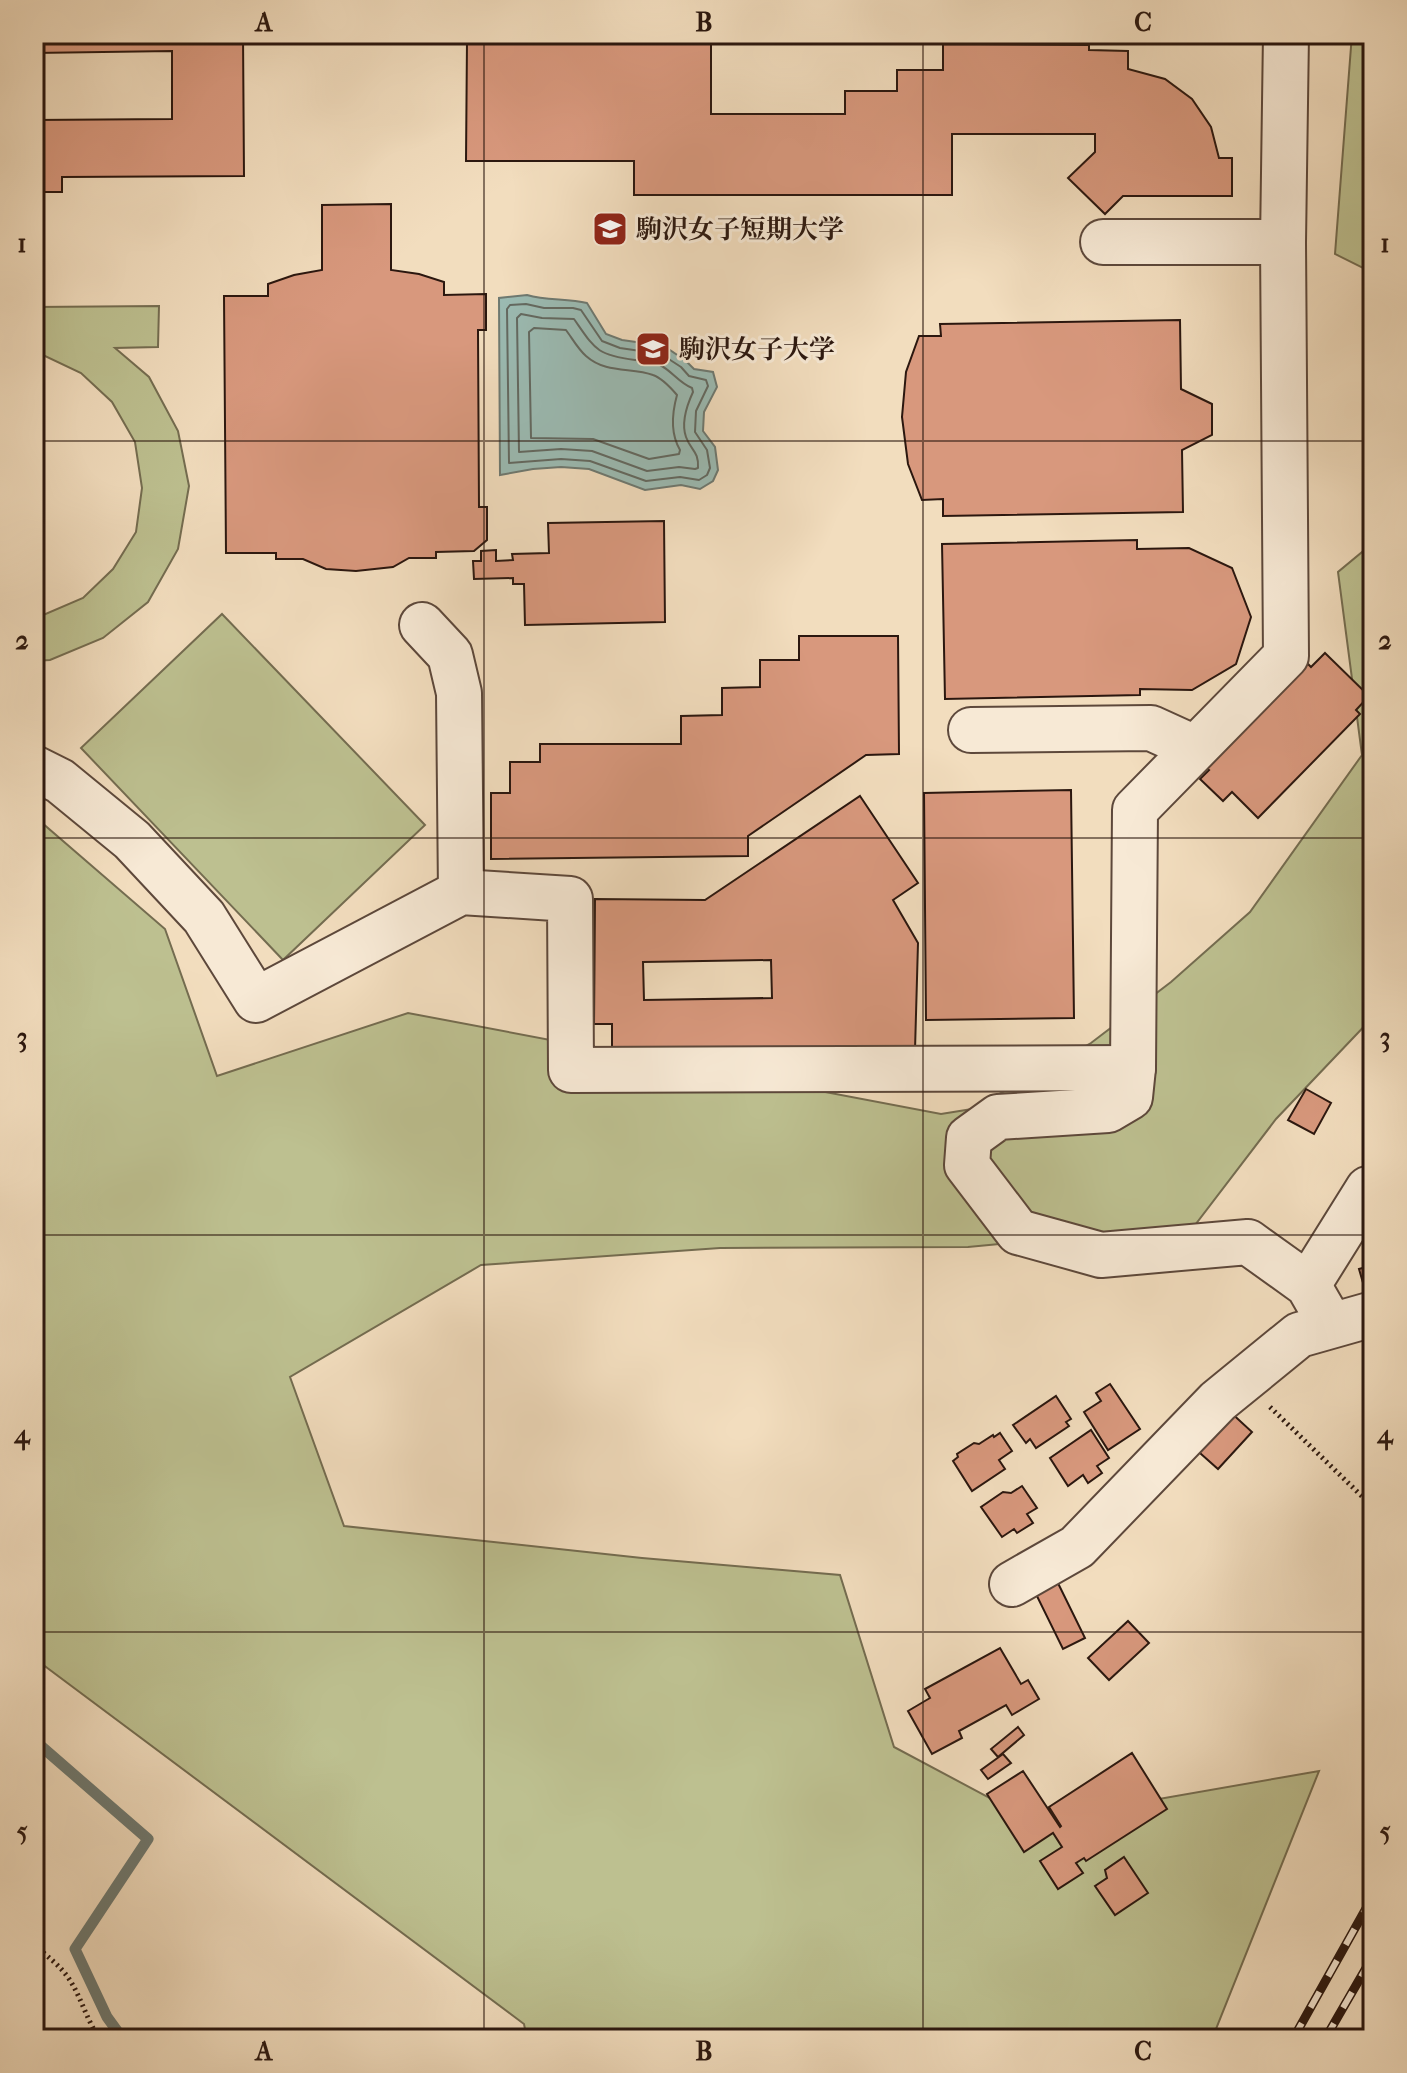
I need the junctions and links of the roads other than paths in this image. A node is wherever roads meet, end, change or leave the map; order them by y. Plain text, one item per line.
1 (1286, 34) edge
2 (1103, 242) dead end
3 (1283, 242) junction
4 (422, 625) dead end
5 (971, 730) dead end
6 (1195, 748) junction
7 (34, 768) edge
8 (461, 892) junction
9 (1133, 1068) junction
10 (1368, 1189) dead end
11 (1308, 1285) junction
12 (1373, 1314) edge
13 (1331, 1325) junction
14 (1012, 1584) dead end

1 - 3 street
2 - 3 street
3 - 6 street
4 - 8 street
5 - 6 street
6 - 9 street
7 - 8 street
8 - 9 street
9 - 11 street
10 - 11 street
11 - 13 street
12 - 13 street
13 - 14 street

